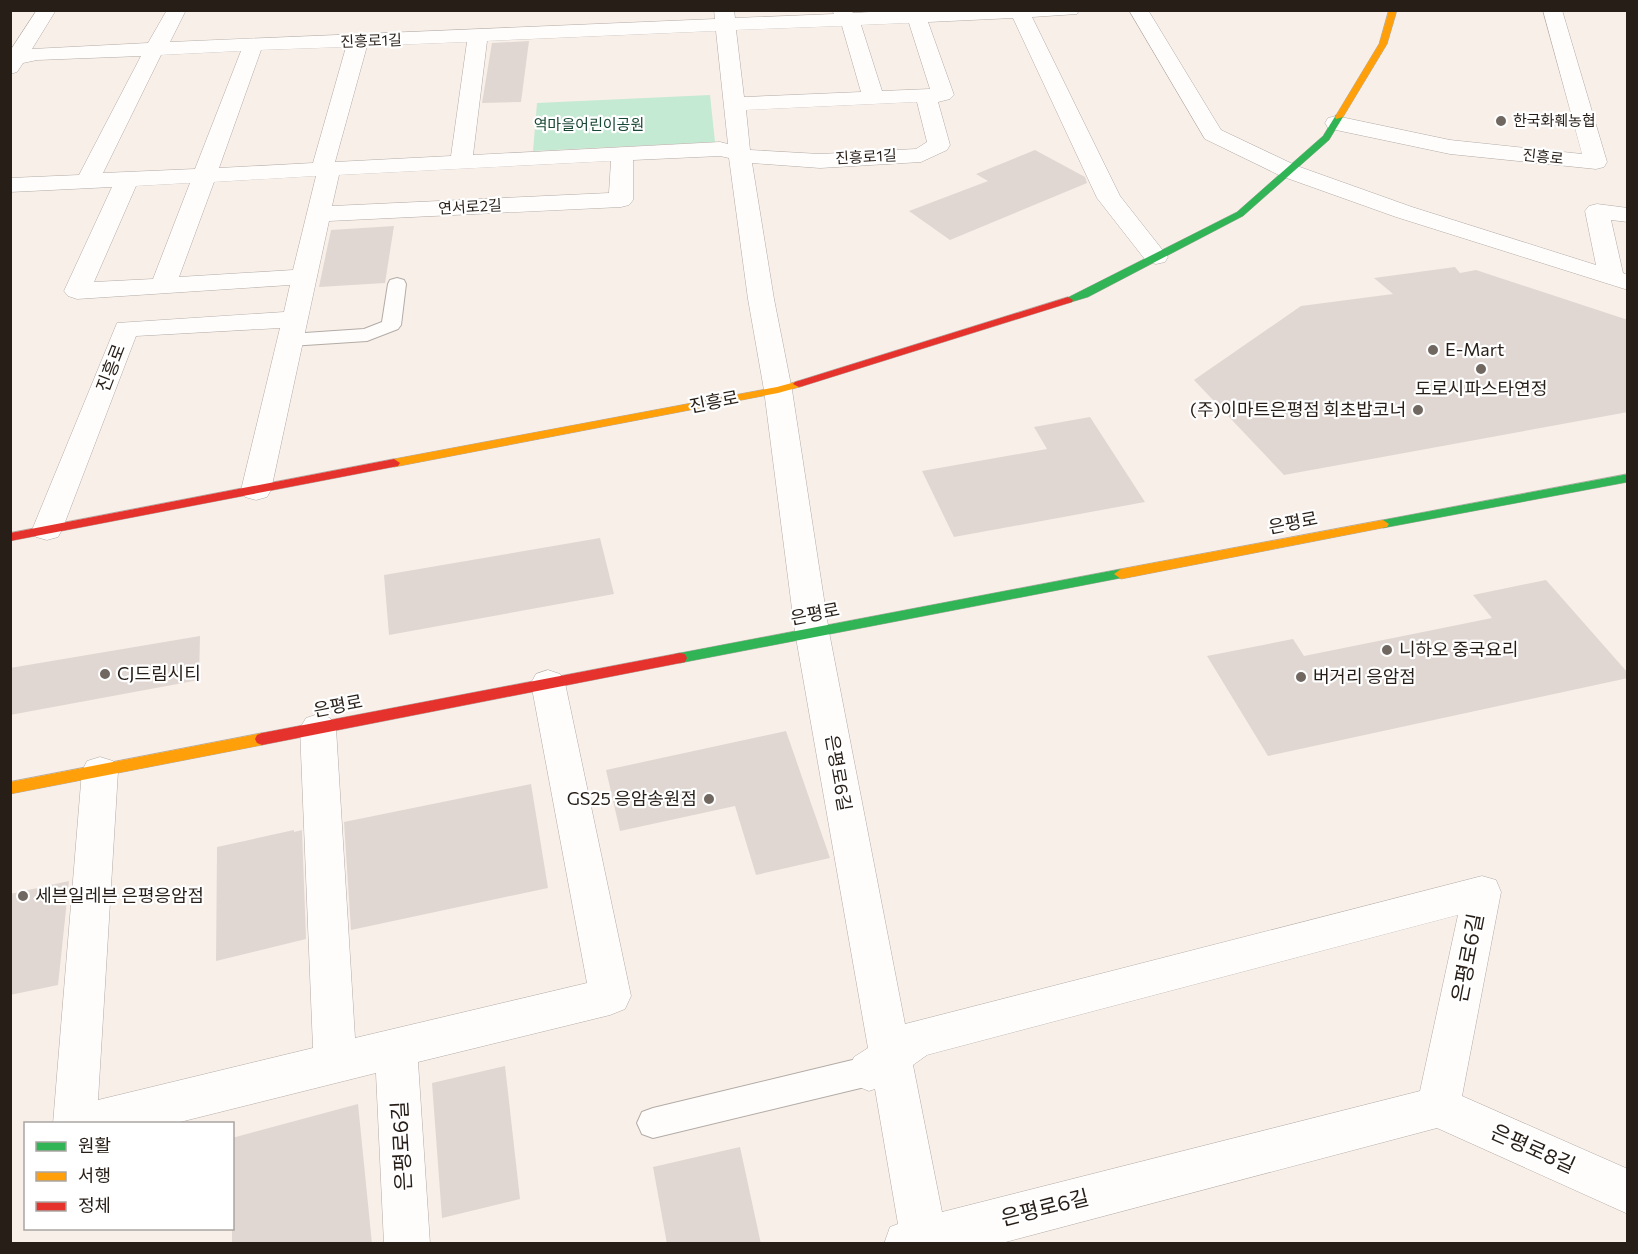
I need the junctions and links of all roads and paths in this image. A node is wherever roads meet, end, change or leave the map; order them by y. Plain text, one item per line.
1 (47, 10) edge
2 (177, 10) edge
3 (519, 10) edge
4 (1070, 10) edge
5 (1138, 10) edge
6 (1393, 10) edge
7 (1552, 10) edge
8 (1035, 12) edge
9 (915, 14) edge
10 (844, 15) edge
11 (725, 19) edge
12 (642, 20) edge
13 (516, 35) junction
14 (478, 36) junction
15 (358, 41) junction
16 (253, 45) junction
17 (154, 49) junction
18 (12, 63) edge
19 (926, 96) junction
20 (873, 98) junction
21 (735, 104) junction
22 (1336, 123) junction
23 (622, 154) junction
24 (740, 156) junction
25 (461, 162) junction
26 (329, 169) junction
27 (1289, 171) junction
28 (203, 176) junction
29 (127, 179) junction
30 (87, 182) junction
31 (10, 185) edge
32 (319, 214) junction
33 (1628, 215) edge
34 (1156, 257) junction
35 (304, 277) junction
36 (1619, 280) edge
37 (397, 284) dead end
38 (163, 286) junction
39 (292, 329) junction
40 (778, 390) junction
41 (1628, 478) edge
42 (256, 490) junction
43 (47, 530) junction
44 (10, 537) edge
45 (812, 632) junction
46 (548, 684) junction
47 (318, 728) junction
48 (100, 771) junction
49 (10, 788) edge
50 (396, 1048) junction
51 (335, 1063) junction
52 (879, 1063) junction
53 (1438, 1107) junction
54 (75, 1122) edge
55 (93, 1122) edge
56 (653, 1123) dead end
57 (1628, 1192) edge
58 (919, 1242) edge
59 (407, 1244) edge

1 - 18 street
2 - 17 street
3 - 13 street
4 - 8 street, 진흥로1길
5 - 27 street
6 - 22 main road, 진흥로
7 - 22 street, 진흥로
8 - 9 street, 진흥로1길
8 - 34 street
9 - 10 street, 진흥로1길
9 - 19 street
10 - 11 street, 진흥로1길
10 - 20 street
11 - 12 street, 진흥로1길
11 - 21 street
12 - 13 street, 진흥로1길
13 - 14 street, 진흥로1길
14 - 15 street, 진흥로1길
14 - 25 street
15 - 16 street, 진흥로1길
15 - 26 street
16 - 17 street, 진흥로1길
16 - 28 street
17 - 18 street, 진흥로1길
17 - 30 street
19 - 20 street
19 - 24 street, 진흥로1길
20 - 21 street
21 - 24 street
22 - 27 main road, 진흥로
23 - 24 street
23 - 25 street
23 - 32 street, 연서로2길
24 - 40 street
25 - 26 street
26 - 28 street
26 - 32 street
27 - 34 main road, 진흥로
27 - 36 street
28 - 29 street
28 - 38 street
29 - 30 street
29 - 38 street
30 - 31 street
32 - 35 street
33 - 36 street
34 - 40 main road, 진흥로
35 - 38 street
35 - 39 street
37 - 39 lane
39 - 42 street
39 - 43 street, 진흥로
40 - 42 main road, 진흥로
40 - 45 street, 은평로6길
41 - 45 main road, 은평로
42 - 43 main road, 진흥로
43 - 44 main road, 진흥로
45 - 46 main road, 은평로
45 - 52 street, 은평로6길
46 - 47 main road, 은평로
46 - 50 street
47 - 48 main road, 은평로
47 - 51 street
48 - 49 main road, 은평로
48 - 54 street
50 - 51 street
50 - 59 street, 은평로6길
51 - 55 street
52 - 53 street, 은평로6길
52 - 56 lane
52 - 58 street, 은평로6길
53 - 57 street, 은평로8길
53 - 58 street, 은평로6길

